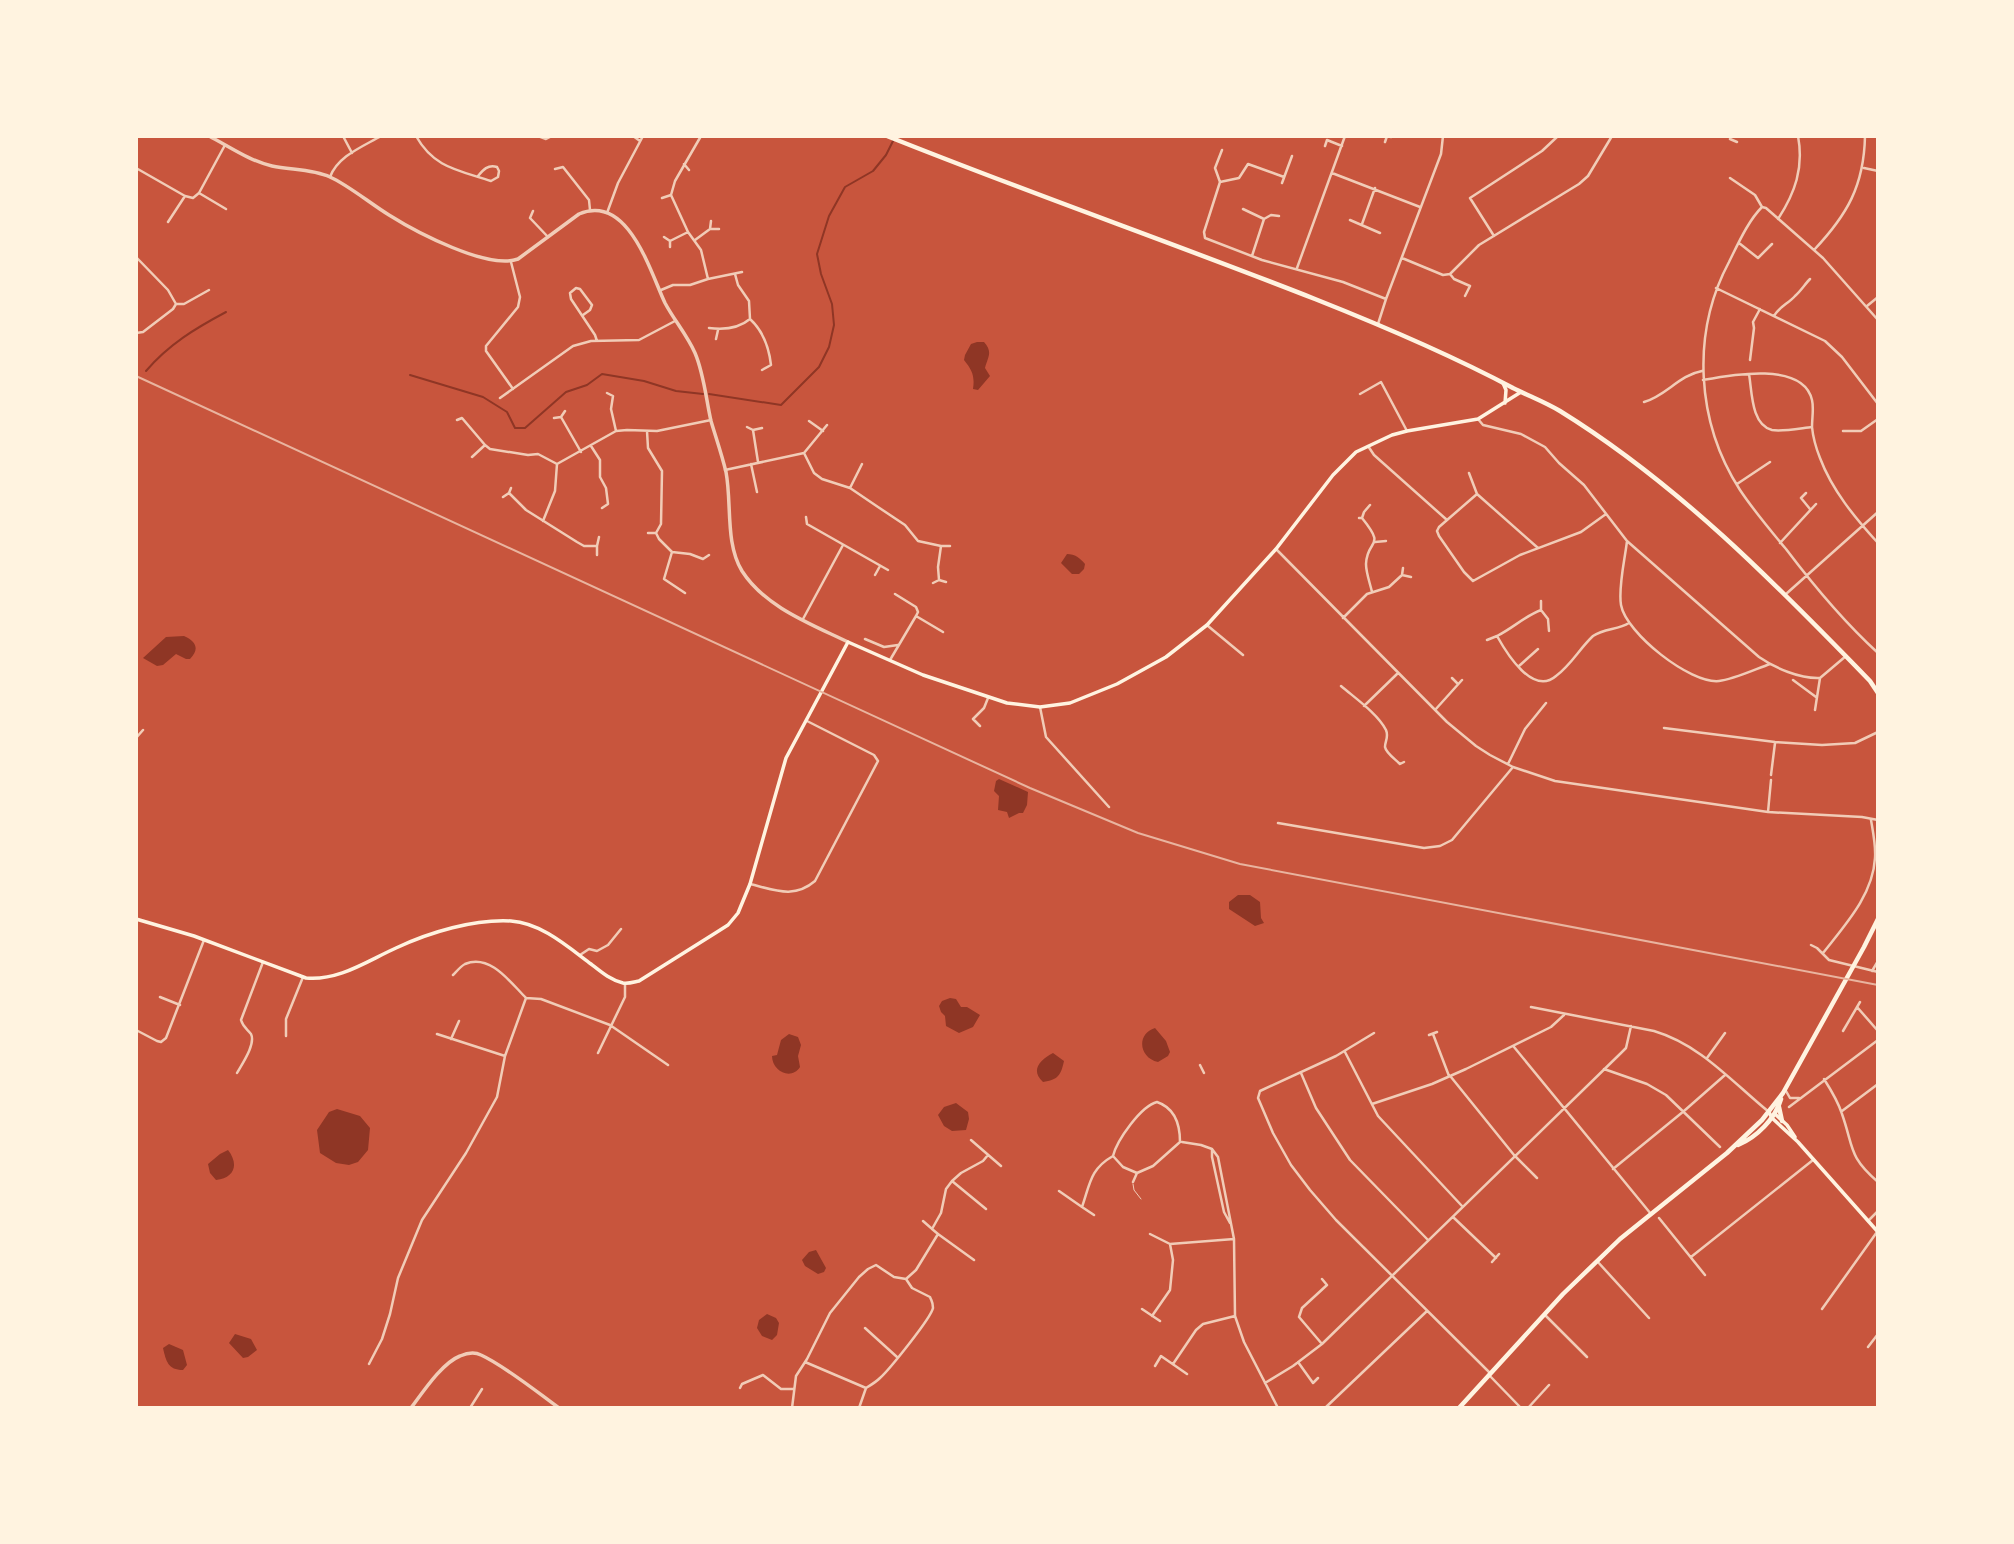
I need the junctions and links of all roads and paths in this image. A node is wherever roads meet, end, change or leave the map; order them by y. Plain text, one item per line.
1 (209, 136) edge
2 (342, 136) edge
3 (380, 136) edge
4 (416, 136) edge
5 (538, 136) edge
6 (552, 136) edge
7 (633, 136) edge
8 (701, 136) edge
9 (1345, 136) edge
10 (1443, 136) edge
11 (1558, 136) edge
12 (1612, 136) edge
13 (1798, 136) edge
14 (1865, 136) edge
15 (888, 137) edge
16 (1390, 137) edge
17 (1730, 138) edge
18 (641, 139) edge
19 (1385, 142) dead end
20 (1737, 142) dead end
21 (1727, 143) dead end
22 (225, 145) junction
23 (1325, 146) dead end
24 (1342, 146) junction
25 (1222, 149) dead end
26 (352, 153) junction
27 (1292, 156) dead end
28 (684, 164) junction
29 (136, 168) edge
30 (1863, 168) junction
31 (555, 169) dead end
32 (689, 170) dead end
33 (1878, 171) edge
34 (1331, 173) junction
35 (478, 176) junction
36 (330, 177) junction
37 (1284, 177) junction
38 (1730, 178) dead end
39 (1220, 182) junction
40 (1282, 183) dead end
41 (1375, 188) junction
42 (199, 193) junction
43 (671, 195) junction
44 (185, 196) junction
45 (662, 198) dead end
46 (1420, 207) junction
47 (1762, 207) junction
48 (226, 209) dead end
49 (1243, 209) dead end
50 (590, 210) junction
51 (533, 211) dead end
52 (607, 213) junction
53 (1279, 216) dead end
54 (1264, 219) junction
55 (1778, 219) junction
56 (1350, 220) dead end
57 (711, 221) dead end
58 (168, 222) dead end
59 (1362, 224) junction
60 (710, 229) junction
61 (719, 229) dead end
62 (688, 232) junction
63 (1380, 233) dead end
64 (1494, 236) junction
65 (548, 237) junction
66 (664, 237) dead end
67 (695, 240) junction
68 (670, 241) junction
69 (1739, 243) junction
70 (1772, 244) dead end
71 (670, 247) dead end
72 (1814, 250) junction
73 (1252, 256) junction
74 (136, 257) edge
75 (1402, 258) junction
76 (511, 262) junction
77 (1297, 268) junction
78 (742, 272) dead end
79 (735, 274) junction
80 (1450, 274) junction
81 (708, 279) junction
82 (1810, 279) dead end
83 (1716, 288) junction
84 (209, 290) dead end
85 (1468, 290) junction
86 (660, 291) junction
87 (1474, 293) dead end
88 (1465, 296) dead end
89 (1878, 298) edge
90 (1386, 299) junction
91 (176, 304) junction
92 (1867, 306) junction
93 (1760, 309) junction
94 (583, 316) junction
95 (1774, 316) junction
96 (750, 318) junction
97 (1878, 320) edge
98 (676, 321) junction
99 (1378, 324) junction
100 (709, 328) dead end
101 (718, 330) junction
102 (136, 333) edge
103 (716, 339) dead end
104 (597, 341) junction
105 (1750, 360) dead end
106 (771, 365) junction
107 (776, 368) dead end
108 (762, 370) dead end
109 (1703, 371) junction
110 (1749, 374) junction
111 (1703, 380) junction
112 (1503, 383) junction
113 (513, 389) junction
114 (1521, 392) junction
115 (607, 393) dead end
116 (1360, 394) dead end
117 (619, 395) dead end
118 (613, 396) junction
119 (500, 398) dead end
120 (1644, 402) dead end
121 (1505, 403) junction
122 (1878, 404) edge
123 (565, 411) dead end
124 (467, 413) dead end
125 (561, 417) junction
126 (463, 418) junction
127 (554, 418) dead end
128 (1478, 419) junction
129 (1878, 419) edge
130 (457, 420) dead end
131 (711, 420) junction
132 (809, 421) dead end
133 (827, 425) dead end
134 (747, 427) dead end
135 (1812, 427) junction
136 (762, 428) dead end
137 (648, 430) junction
138 (753, 430) junction
139 (616, 431) junction
140 (823, 431) junction
141 (1407, 431) junction
142 (1843, 431) dead end
143 (1861, 431) junction
144 (1863, 438) dead end
145 (485, 445) junction
146 (591, 446) junction
147 (1368, 446) junction
148 (581, 452) junction
149 (804, 453) junction
150 (472, 457) dead end
151 (758, 462) junction
152 (1770, 462) dead end
153 (557, 464) junction
154 (751, 464) junction
155 (862, 464) dead end
156 (725, 470) junction
157 (1469, 473) dead end
158 (1737, 484) junction
159 (511, 488) dead end
160 (850, 488) junction
161 (757, 492) dead end
162 (1806, 493) dead end
163 (509, 494) junction
164 (1477, 494) junction
165 (502, 497) dead end
166 (608, 504) junction
167 (1816, 504) dead end
168 (1370, 505) dead end
169 (614, 507) dead end
170 (602, 508) dead end
171 (1810, 509) junction
172 (1878, 512) edge
173 (1606, 514) junction
174 (806, 517) dead end
175 (1447, 520) junction
176 (543, 521) junction
177 (807, 524) junction
178 (1862, 525) junction
179 (801, 527) dead end
180 (648, 533) dead end
181 (656, 533) junction
182 (599, 537) dead end
183 (1386, 541) dead end
184 (1627, 541) junction
185 (1375, 542) junction
186 (1780, 543) junction
187 (1878, 543) edge
188 (843, 545) junction
189 (597, 546) junction
190 (941, 546) junction
191 (950, 546) dead end
192 (1538, 548) junction
193 (1276, 549) junction
194 (672, 552) junction
195 (597, 555) dead end
196 (709, 555) dead end
197 (703, 559) junction
198 (704, 564) dead end
199 (880, 566) junction
200 (1402, 568) dead end
201 (888, 570) dead end
202 (875, 575) dead end
203 (1402, 575) junction
204 (1807, 576) junction
205 (1411, 577) dead end
206 (939, 580) junction
207 (946, 582) dead end
208 (933, 583) dead end
209 (1372, 592) junction
210 (685, 593) dead end
211 (895, 594) dead end
212 (1786, 594) junction
213 (1541, 601) dead end
214 (1541, 610) junction
215 (916, 616) junction
216 (1343, 618) junction
217 (803, 620) junction
218 (1629, 623) junction
219 (1207, 625) junction
220 (1549, 631) dead end
221 (943, 632) dead end
222 (1497, 636) junction
223 (865, 639) dead end
224 (1488, 640) dead end
225 (848, 642) junction
226 (898, 645) junction
227 (1538, 649) dead end
228 (1878, 653) edge
229 (1243, 655) dead end
230 (1846, 656) junction
231 (890, 660) junction
232 (1770, 664) junction
233 (1519, 666) junction
234 (1398, 673) junction
235 (1452, 678) dead end
236 (1819, 678) junction
237 (1462, 680) dead end
238 (1793, 680) dead end
239 (1870, 681) junction
240 (1458, 684) junction
241 (1878, 684) edge
242 (1342, 686) dead end
243 (1878, 693) edge
244 (1816, 696) junction
245 (988, 698) junction
246 (1546, 703) dead end
247 (1364, 706) junction
248 (1040, 707) junction
249 (1815, 709) dead end
250 (1435, 710) junction
251 (806, 720) junction
252 (980, 726) dead end
253 (1664, 728) dead end
254 (143, 730) dead end
255 (1878, 732) edge
256 (136, 738) edge
257 (1775, 742) junction
258 (1404, 762) dead end
259 (1399, 764) junction
260 (1508, 764) junction
261 (1513, 767) junction
262 (1397, 769) dead end
263 (1771, 775) dead end
264 (1771, 780) dead end
265 (1109, 807) dead end
266 (1768, 812) junction
267 (1871, 820) junction
268 (1878, 820) edge
269 (1278, 823) dead end
270 (750, 884) junction
271 (136, 919) edge
272 (1877, 919) edge
273 (621, 929) dead end
274 (1875, 929) edge
275 (204, 940) junction
276 (1811, 945) dead end
277 (1823, 953) junction
278 (579, 956) junction
279 (1878, 961) edge
280 (263, 962) junction
281 (1872, 971) junction
282 (1878, 972) edge
283 (453, 975) dead end
284 (303, 977) junction
285 (625, 984) junction
286 (160, 997) dead end
287 (526, 998) junction
288 (1860, 1002) dead end
289 (180, 1005) junction
290 (1531, 1007) dead end
291 (1857, 1007) junction
292 (1566, 1013) junction
293 (458, 1021) dead end
294 (610, 1025) junction
295 (1630, 1026) junction
296 (136, 1030) edge
297 (1843, 1031) dead end
298 (1878, 1031) edge
299 (1725, 1033) dead end
300 (437, 1034) dead end
301 (1374, 1034) dead end
302 (1433, 1034) dead end
303 (286, 1036) dead end
304 (451, 1039) junction
305 (1878, 1040) edge
306 (1514, 1047) junction
307 (1345, 1052) junction
308 (598, 1054) dead end
309 (505, 1056) junction
310 (1707, 1058) junction
311 (668, 1065) dead end
312 (1200, 1065) dead end
313 (1604, 1069) junction
314 (237, 1073) dead end
315 (1204, 1073) dead end
316 (1301, 1073) junction
317 (1725, 1075) junction
318 (1450, 1076) junction
319 (1824, 1079) junction
320 (1878, 1084) edge
321 (1784, 1090) junction
322 (1799, 1098) junction
323 (1371, 1104) junction
324 (1778, 1107) junction
325 (1788, 1107) dead end
326 (1564, 1108) junction
327 (1684, 1111) junction
328 (1842, 1111) junction
329 (1769, 1112) junction
330 (1774, 1116) junction
331 (1782, 1121) junction
332 (971, 1140) dead end
333 (1180, 1142) junction
334 (1798, 1142) junction
335 (1720, 1147) dead end
336 (1734, 1147) junction
337 (988, 1154) junction
338 (1112, 1156) junction
339 (1514, 1156) junction
340 (1813, 1160) junction
341 (1001, 1166) dead end
342 (1613, 1169) junction
343 (1137, 1173) junction
344 (1537, 1178) dead end
345 (952, 1181) junction
346 (1132, 1182) joint
347 (1878, 1182) edge
348 (1059, 1191) dead end
349 (979, 1195) dead end
350 (973, 1198) junction
351 (1141, 1199) dead end
352 (1462, 1206) junction
353 (1082, 1207) junction
354 (986, 1209) dead end
355 (1878, 1210) edge
356 (1650, 1214) junction
357 (1094, 1215) dead end
358 (1452, 1217) junction
359 (1659, 1218) dead end
360 (1868, 1221) junction
361 (923, 1222) dead end
362 (932, 1229) junction
363 (1877, 1232) edge
364 (938, 1234) junction
365 (1150, 1234) dead end
366 (1234, 1239) junction
367 (1428, 1240) junction
368 (1170, 1244) junction
369 (1499, 1254) dead end
370 (968, 1256) junction
371 (1691, 1257) junction
372 (1496, 1258) junction
373 (974, 1260) dead end
374 (1597, 1261) junction
375 (965, 1262) dead end
376 (1492, 1262) dead end
377 (1393, 1275) junction
378 (1705, 1275) dead end
379 (906, 1279) junction
380 (1322, 1279) dead end
381 (1327, 1285) junction
382 (1331, 1289) dead end
383 (1142, 1309) dead end
384 (1822, 1309) dead end
385 (1427, 1311) junction
386 (1545, 1314) junction
387 (1152, 1316) junction
388 (1235, 1316) junction
389 (1649, 1318) dead end
390 (1160, 1321) dead end
391 (874, 1326) dead end
392 (865, 1328) dead end
393 (870, 1331) junction
394 (1878, 1334) edge
395 (1322, 1344) junction
396 (1868, 1347) dead end
397 (897, 1357) junction
398 (1587, 1357) dead end
399 (805, 1362) junction
400 (1298, 1363) junction
401 (369, 1364) dead end
402 (1173, 1364) junction
403 (1155, 1366) dead end
404 (763, 1370) dead end
405 (1187, 1374) dead end
406 (1490, 1374) junction
407 (763, 1375) junction
408 (1318, 1378) dead end
409 (1265, 1383) junction
410 (1549, 1385) dead end
411 (740, 1388) dead end
412 (866, 1388) junction
413 (482, 1389) dead end
414 (793, 1389) junction
415 (471, 1406) edge
416 (411, 1408) edge
417 (478, 1408) edge
418 (559, 1408) edge
419 (792, 1408) edge
420 (859, 1408) edge
421 (1278, 1408) edge
422 (1325, 1408) edge
423 (1459, 1408) edge
424 (1521, 1408) edge
425 (1528, 1408) edge

1 - 22 street
2 - 26 street
3 - 26 street
4 - 35 street
5 - 6 street
7 - 18 street
8 - 28 street
9 - 24 street
10 - 46 street
11 - 64 street
12 - 64 street
13 - 55 street
14 - 30 street
15 - 99 main road
16 - 19 street
17 - 20 street
17 - 21 street
18 - 52 street
22 - 36 street
22 - 42 street
23 - 24 street
24 - 34 street
25 - 39 street
26 - 36 street
27 - 37 street
28 - 32 street
28 - 43 street
29 - 44 street
30 - 33 street
30 - 72 street
31 - 50 street
34 - 41 street
34 - 77 street
35 - 35 street
36 - 76 street
37 - 39 street
37 - 40 street
38 - 47 street
39 - 73 street
41 - 46 street
41 - 59 street
42 - 44 street
42 - 48 street
43 - 45 street
43 - 62 street
44 - 58 street
46 - 75 street
47 - 55 street
47 - 69 street
49 - 54 street
50 - 52 street
50 - 65 street
51 - 65 street
52 - 86 street
53 - 54 street
54 - 73 street
55 - 72 street
56 - 59 street
57 - 60 street
59 - 63 street
60 - 61 street
60 - 67 street
62 - 67 street
62 - 68 street
64 - 80 street
65 - 76 street
66 - 68 street
67 - 81 street
68 - 71 street
69 - 70 street
69 - 83 street
72 - 92 street
73 - 77 street
74 - 91 street
75 - 80 street
75 - 90 street
76 - 113 street
77 - 90 street
78 - 79 street
79 - 81 street
79 - 96 street
80 - 85 street
81 - 86 street
82 - 95 street
83 - 93 street
83 - 109 street
84 - 91 street
85 - 87 street
85 - 88 street
86 - 98 street
89 - 92 street
90 - 99 street
91 - 102 street
92 - 97 street
93 - 95 street
93 - 105 street
94 - 94 street
94 - 104 street
95 - 122 street
96 - 101 street
96 - 106 street
98 - 104 street
98 - 131 street
99 - 112 main road
100 - 101 street
101 - 103 street
104 - 113 street
106 - 107 street
106 - 108 street
109 - 111 street
109 - 120 street
110 - 111 street
110 - 135 street
110 - 135 street
111 - 158 street
112 - 114 main road
112 - 121 main road
113 - 119 street
114 - 121 main road
114 - 212 main road
115 - 118 street
116 - 141 street
117 - 118 street
118 - 139 street
121 - 128 main road
123 - 125 street
124 - 126 street
125 - 127 street
125 - 148 street
126 - 130 street
126 - 145 street
128 - 141 main road
128 - 173 street
129 - 143 street
131 - 137 street
131 - 156 street
132 - 140 street
133 - 140 street
134 - 138 street
135 - 178 street
136 - 138 street
137 - 139 street
137 - 181 street
138 - 151 street
139 - 146 street
140 - 149 street
141 - 147 main road
142 - 143 street
143 - 144 street
145 - 150 street
145 - 153 street
146 - 148 street
146 - 166 street
147 - 175 street
147 - 193 main road
148 - 153 street
149 - 151 street
149 - 160 street
151 - 154 street
152 - 158 street
153 - 176 street
154 - 156 street
154 - 161 street
155 - 160 street
156 - 217 street
157 - 164 street
158 - 186 street
159 - 163 street
160 - 190 street
162 - 171 street
163 - 165 street
163 - 176 street
164 - 175 street
164 - 192 street
166 - 169 street
166 - 170 street
167 - 171 street
168 - 185 street
171 - 186 street
172 - 178 street
173 - 184 street
173 - 192 street
174 - 177 street
175 - 192 street
176 - 189 street
177 - 179 street
177 - 188 street
178 - 187 street
178 - 204 street
180 - 181 street
181 - 194 street
182 - 189 street
183 - 185 street
184 - 218 street
184 - 232 street
185 - 209 street
186 - 204 street
188 - 199 street
188 - 217 street
189 - 195 street
190 - 191 street
190 - 206 street
193 - 216 street
193 - 219 main road
194 - 197 street
194 - 210 street
196 - 197 street
197 - 198 street
199 - 201 street
199 - 202 street
200 - 203 street
203 - 205 street
203 - 209 street
204 - 212 street
204 - 228 street
206 - 207 street
206 - 208 street
209 - 216 street
211 - 215 street
212 - 230 main road
213 - 214 street
214 - 220 street
214 - 222 street
215 - 221 street
215 - 226 street
216 - 234 street
217 - 225 street
218 - 232 street
218 - 233 street
219 - 229 street
219 - 248 main road
222 - 224 street
222 - 233 street
223 - 226 street
225 - 231 main road
225 - 251 main road
226 - 231 street
227 - 233 street
230 - 236 street
230 - 239 main road
231 - 245 main road
232 - 236 street
234 - 247 street
234 - 250 street
235 - 240 street
236 - 244 street
237 - 240 street
238 - 244 street
239 - 241 main road
239 - 243 main road
240 - 250 street
242 - 247 street
244 - 249 street
245 - 248 main road
245 - 252 street
246 - 260 street
247 - 259 street
248 - 265 street
250 - 260 street
251 - 270 main road
251 - 270 street
253 - 257 street
254 - 256 street
255 - 257 street
257 - 263 street
258 - 259 street
259 - 262 street
260 - 261 street
261 - 266 street
261 - 269 street
264 - 266 street
266 - 267 street
267 - 268 street
267 - 277 street
270 - 285 main road
271 - 275 main road
272 - 274 main road
273 - 278 street
274 - 321 main road
275 - 280 main road
275 - 289 street
276 - 277 street
277 - 281 street
278 - 284 main road
278 - 285 main road
279 - 281 street
280 - 284 main road
280 - 314 street
281 - 282 street
283 - 287 street
284 - 303 street
285 - 294 street
286 - 289 street
287 - 294 street
287 - 309 street
288 - 291 street
289 - 296 street
290 - 292 street
291 - 297 street
291 - 298 street
292 - 295 street
292 - 306 street
293 - 304 street
294 - 308 street
294 - 311 street
295 - 310 street
295 - 313 street
299 - 310 street
300 - 304 street
301 - 307 street
302 - 318 street
304 - 309 street
305 - 319 street
306 - 318 street
306 - 326 street
307 - 316 street
307 - 323 street
309 - 401 street
310 - 317 street
312 - 315 street
313 - 326 street
313 - 327 street
316 - 367 street
316 - 377 street
317 - 327 street
317 - 329 street
318 - 323 street
318 - 339 street
319 - 322 street
319 - 328 street
320 - 328 street
321 - 322 street
321 - 324 main road
321 - 329 main road
322 - 325 street
323 - 352 street
324 - 330 main road
324 - 331 main road
326 - 339 street
326 - 342 street
327 - 335 street
327 - 342 street
328 - 347 street
329 - 330 main road
329 - 336 main road
330 - 331 main road
330 - 334 main road
330 - 336 main road
331 - 334 main road
332 - 337 street
333 - 338 street
333 - 343 street
333 - 366 street
334 - 340 main road
336 - 356 main road
337 - 341 street
337 - 345 street
338 - 343 street
338 - 353 street
339 - 344 street
339 - 352 street
340 - 360 main road
340 - 371 street
342 - 356 street
343 - 346 street
345 - 350 street
345 - 362 street
346 - 351 lane
348 - 353 street
349 - 350 street
350 - 354 street
352 - 358 street
353 - 357 street
355 - 360 street
356 - 374 main road
358 - 367 street
358 - 372 street
359 - 371 street
360 - 363 main road
361 - 362 street
362 - 364 street
363 - 384 street
364 - 370 street
364 - 379 street
365 - 368 street
366 - 368 street
366 - 388 street
367 - 377 street
368 - 387 street
369 - 372 street
370 - 373 street
370 - 375 street
371 - 378 street
372 - 376 street
374 - 386 main road
374 - 389 street
377 - 385 street
377 - 395 street
379 - 397 street
379 - 399 street
380 - 381 street
381 - 382 street
381 - 395 street
383 - 387 street
385 - 406 street
385 - 422 street
386 - 398 street
386 - 406 main road
387 - 390 street
388 - 402 street
388 - 409 street
391 - 393 street
392 - 393 street
393 - 397 street
394 - 396 street
395 - 400 street
397 - 412 street
399 - 412 street
399 - 414 street
400 - 408 street
400 - 409 street
402 - 403 street
402 - 405 street
404 - 407 street
406 - 423 main road
406 - 424 street
407 - 411 street
407 - 414 street
409 - 421 street
410 - 425 street
412 - 420 street
413 - 415 street
414 - 419 street
415 - 417 street
416 - 418 street

